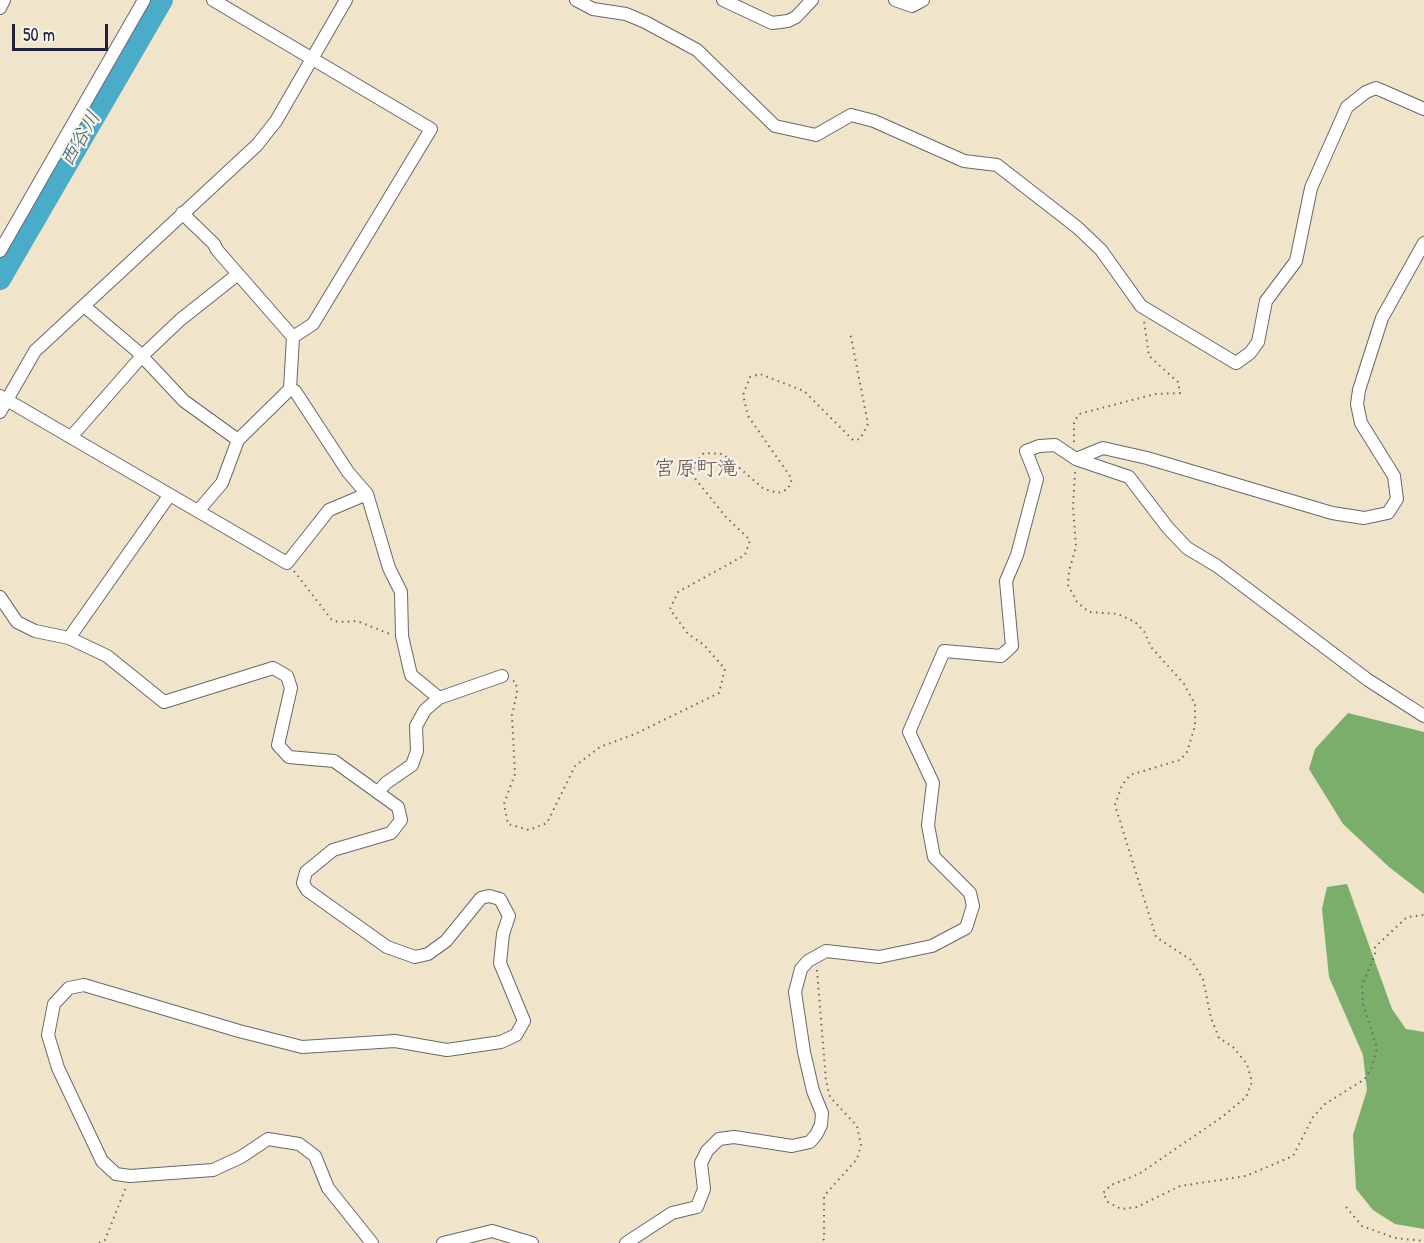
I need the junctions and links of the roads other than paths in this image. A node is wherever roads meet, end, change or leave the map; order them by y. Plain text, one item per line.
1 (4, 0) edge
2 (144, 0) edge
3 (213, 0) edge
4 (346, 0) edge
5 (576, 0) edge
6 (723, 0) edge
7 (812, 0) edge
8 (895, 0) edge
9 (923, 0) edge
10 (0, 8) edge
11 (312, 58) junction
12 (1424, 109) edge
13 (182, 213) junction
14 (1424, 243) edge
15 (0, 251) edge
16 (238, 274) junction
17 (84, 306) junction
18 (292, 337) junction
19 (142, 356) junction
20 (290, 389) junction
21 (4, 398) edge
22 (0, 412) edge
23 (71, 437) junction
24 (238, 440) junction
25 (1076, 459) junction
26 (367, 494) junction
27 (169, 496) junction
28 (198, 511) junction
29 (0, 597) edge
30 (69, 638) junction
31 (502, 676) road end
32 (439, 698) junction
33 (1424, 716) edge
34 (379, 791) junction
35 (372, 1243) edge
36 (443, 1243) edge
37 (532, 1243) edge
38 (626, 1243) edge

1 - 10 street
2 - 15 street
3 - 11 street
4 - 11 street
5 - 12 street
6 - 7 street
8 - 9 street
11 - 13 street
11 - 18 street
13 - 16 street
13 - 17 street
14 - 25 street
16 - 18 street
16 - 19 street
17 - 19 street
17 - 21 street
18 - 20 street
19 - 23 street
19 - 24 street
20 - 24 street
20 - 26 street
21 - 22 street
21 - 23 street
23 - 27 street
24 - 28 street
25 - 33 street
25 - 38 street
26 - 28 street
26 - 32 street
27 - 28 street
27 - 30 street
29 - 30 street
30 - 34 street
31 - 32 street
32 - 34 street
34 - 35 street
36 - 37 street

